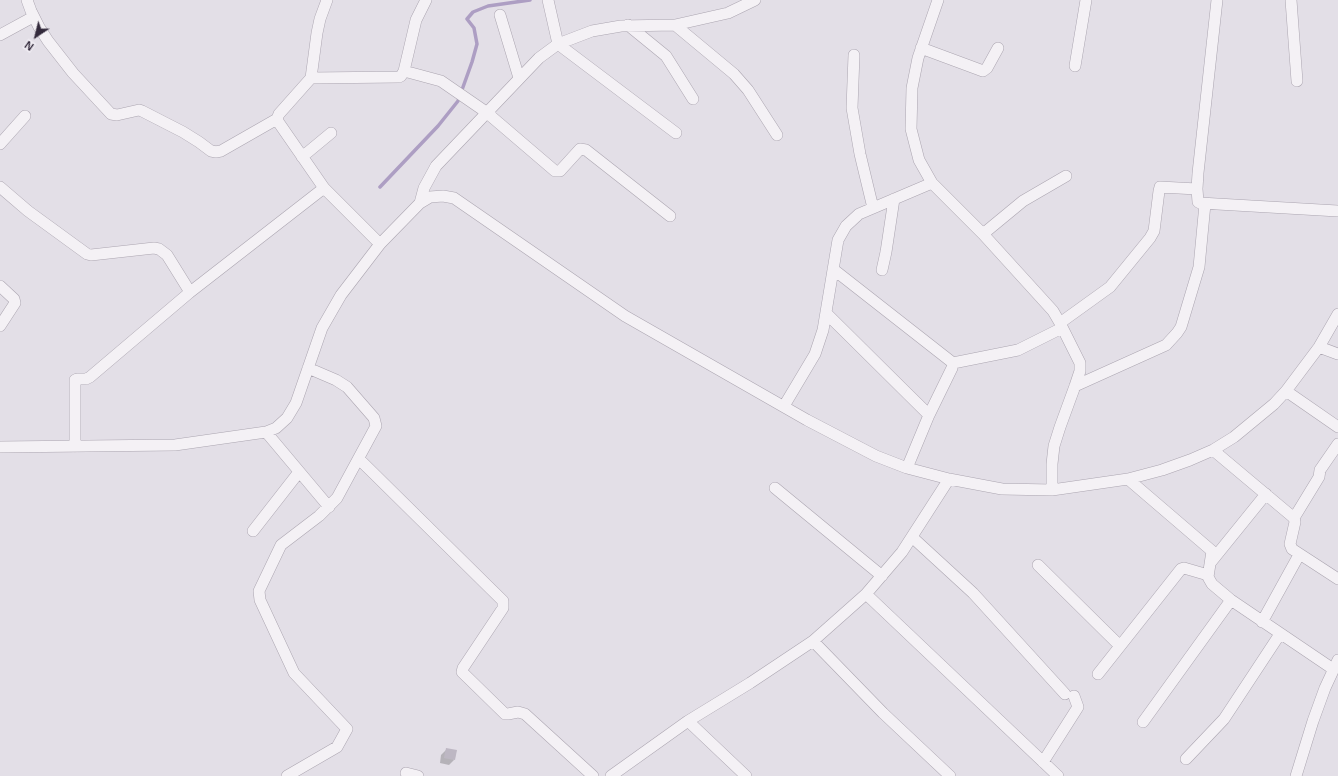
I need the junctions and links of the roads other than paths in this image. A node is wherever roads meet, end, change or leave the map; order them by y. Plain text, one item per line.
1 (27, 0) edge
2 (327, 0) edge
3 (426, 0) edge
4 (755, 0) edge
5 (938, 0) edge
6 (1086, 0) edge
7 (1217, 0) edge
8 (1291, 0) edge
9 (549, 1) edge
10 (500, 15) dead end
11 (33, 17) junction
12 (675, 24) junction
13 (628, 25) junction
14 (0, 35) edge
15 (558, 44) junction
16 (921, 48) junction
17 (998, 48) dead end
18 (854, 55) dead end
19 (1075, 66) dead end
20 (404, 71) junction
21 (310, 78) junction
22 (519, 78) junction
23 (1297, 81) dead end
24 (692, 99) dead end
25 (486, 112) junction
26 (25, 116) dead end
27 (277, 119) junction
28 (331, 133) dead end
29 (676, 133) dead end
30 (777, 135) dead end
31 (0, 144) edge
32 (302, 157) junction
33 (1066, 176) dead end
34 (932, 183) junction
35 (0, 187) edge
36 (324, 188) junction
37 (1197, 189) junction
38 (894, 199) junction
39 (420, 203) junction
40 (1205, 204) junction
41 (873, 208) junction
42 (1338, 211) edge
43 (670, 216) dead end
44 (983, 234) junction
45 (380, 244) junction
46 (833, 269) junction
47 (882, 270) dead end
48 (0, 286) edge
49 (190, 292) junction
50 (826, 313) junction
51 (1338, 314) edge
52 (1061, 325) junction
53 (0, 326) edge
54 (1319, 347) junction
55 (1338, 354) edge
56 (953, 363) junction
57 (308, 368) junction
58 (1075, 386) junction
59 (1286, 391) junction
60 (784, 406) junction
61 (928, 415) junction
62 (1338, 427) edge
63 (266, 432) junction
64 (1338, 444) edge
65 (0, 447) edge
66 (75, 447) junction
67 (1213, 450) junction
68 (359, 459) junction
69 (907, 468) junction
70 (299, 472) junction
71 (949, 479) junction
72 (1128, 479) junction
73 (775, 488) dead end
74 (1052, 490) junction
75 (1266, 494) junction
76 (329, 507) junction
77 (1294, 518) junction
78 (253, 531) dead end
79 (912, 537) junction
80 (1299, 555) junction
81 (1211, 563) junction
82 (1038, 565) dead end
83 (1208, 575) junction
84 (882, 576) junction
85 (1338, 579) edge
86 (866, 594) junction
87 (1231, 600) junction
88 (1262, 622) junction
89 (1280, 634) junction
90 (813, 641) junction
91 (1120, 646) junction
92 (1336, 664) edge
93 (1098, 674) dead end
94 (688, 721) junction
95 (1143, 722) dead end
96 (1186, 760) dead end
97 (1043, 762) junction
98 (406, 773) dead end
99 (287, 776) edge
100 (418, 776) edge
101 (593, 776) edge
102 (611, 776) edge
103 (746, 776) edge
104 (950, 776) edge
105 (1058, 776) edge
106 (1296, 776) edge

1 - 11 street
2 - 21 street
3 - 20 street
4 - 12 street
5 - 16 street
6 - 19 street
7 - 37 street
8 - 23 street
9 - 15 street
10 - 22 street
11 - 14 street
11 - 27 street
12 - 13 street
12 - 30 street
13 - 15 street
13 - 24 street
15 - 22 street
15 - 29 street
16 - 17 street
16 - 34 street
18 - 41 street
20 - 21 street
20 - 25 street
21 - 27 street
22 - 25 street
25 - 39 street
25 - 43 street
26 - 31 street
27 - 32 street
28 - 32 street
32 - 36 street
33 - 44 street
34 - 38 street
34 - 44 street
35 - 49 street
36 - 45 street
36 - 49 street
37 - 40 street
37 - 52 street
38 - 41 street
38 - 47 street
39 - 45 street
39 - 60 street
40 - 42 street
40 - 58 street
41 - 46 street
44 - 52 street
45 - 57 street
46 - 50 street
46 - 56 street
48 - 53 street
49 - 66 street
50 - 60 street
50 - 61 street
51 - 54 street
52 - 56 street
52 - 58 street
54 - 55 street
54 - 59 street
56 - 61 street
57 - 63 street
57 - 68 street
58 - 74 street
59 - 62 street
59 - 67 street
60 - 69 street
61 - 69 street
63 - 66 street
63 - 70 street
64 - 77 street
65 - 66 street
67 - 72 street
67 - 75 street
68 - 76 street
68 - 101 street
69 - 71 street
70 - 76 street
70 - 78 street
71 - 74 street
71 - 79 street
72 - 74 street
72 - 81 street
73 - 84 street
75 - 77 street
75 - 81 street
76 - 99 street
77 - 80 street
79 - 84 street
79 - 97 street
80 - 85 street
80 - 88 street
81 - 83 street
82 - 91 street
83 - 87 street
83 - 91 street
84 - 86 street
86 - 90 street
86 - 97 street
87 - 88 street
87 - 95 street
88 - 89 street
89 - 92 street
89 - 96 street
90 - 94 street
90 - 104 street
91 - 93 street
92 - 106 street
94 - 102 street
94 - 103 street
97 - 105 street
98 - 100 street

